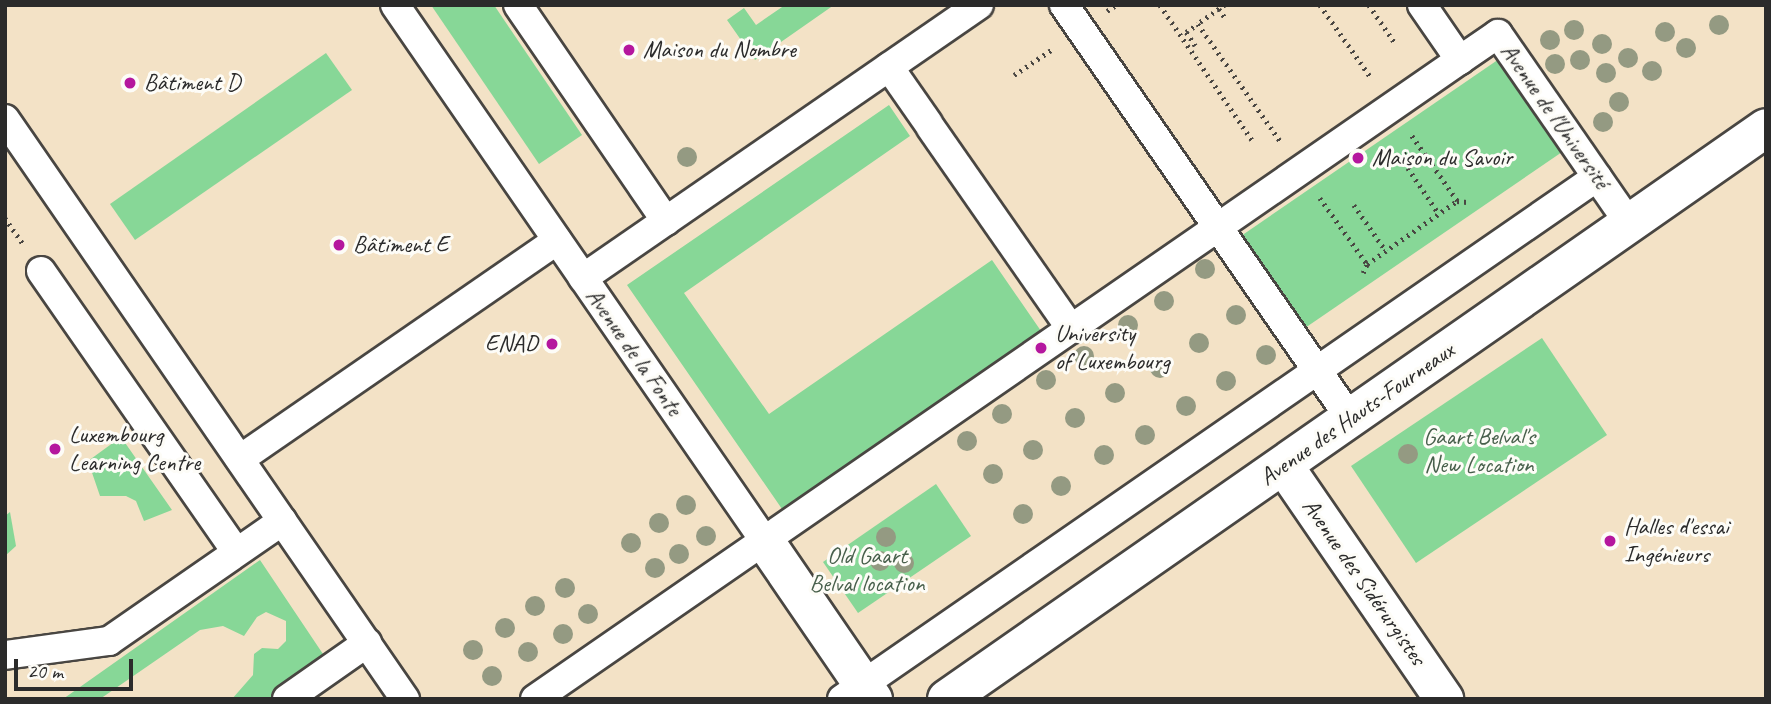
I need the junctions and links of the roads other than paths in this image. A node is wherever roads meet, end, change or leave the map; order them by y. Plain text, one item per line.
1 (395, 5) edge
2 (518, 5) edge
3 (979, 5) edge
4 (1064, 5) edge
5 (1422, 5) edge
6 (1460, 60) junction
7 (889, 67) junction
8 (5, 119) edge
9 (1766, 128) edge
10 (1597, 177) junction
11 (666, 221) junction
12 (1629, 222) junction
13 (1218, 227) junction
14 (557, 240) junction
15 (41, 271) dead end
16 (583, 278) junction
17 (1071, 329) junction
18 (1318, 372) junction
19 (1350, 418) junction
20 (240, 459) junction
21 (1283, 466) junction
22 (282, 521) junction
23 (764, 540) junction
24 (236, 552) junction
25 (367, 643) junction
26 (5, 654) edge
27 (859, 694) edge
28 (287, 699) edge
29 (405, 699) edge
30 (535, 699) edge
31 (947, 699) edge
32 (1444, 699) edge

1 - 14 street, Avenue de la Fonte
2 - 11 street
3 - 7 street
4 - 13 street
5 - 6 street, Avenue de l'Université
6 - 10 street, Avenue de l'Université
6 - 13 street
7 - 11 street
7 - 17 street
8 - 20 street
9 - 12 street, Avenue des Hauts-Fourneaux
10 - 12 street, Avenue de l'Université
10 - 18 street
11 - 16 street
12 - 19 street, Avenue des Hauts-Fourneaux
13 - 17 street
13 - 18 street
14 - 16 street, Avenue de la Fonte
14 - 20 street
15 - 24 street
16 - 23 street, Avenue de la Fonte
17 - 23 street
18 - 19 street
18 - 27 street
19 - 21 street, Avenue des Hauts-Fourneaux
20 - 22 street
21 - 31 street, Avenue des Hauts-Fourneaux
21 - 32 street, Avenue des Sidérurgistes
22 - 24 street
22 - 25 street
23 - 27 street, Avenue de la Fonte
23 - 30 street
24 - 26 street
25 - 28 street
25 - 29 street

